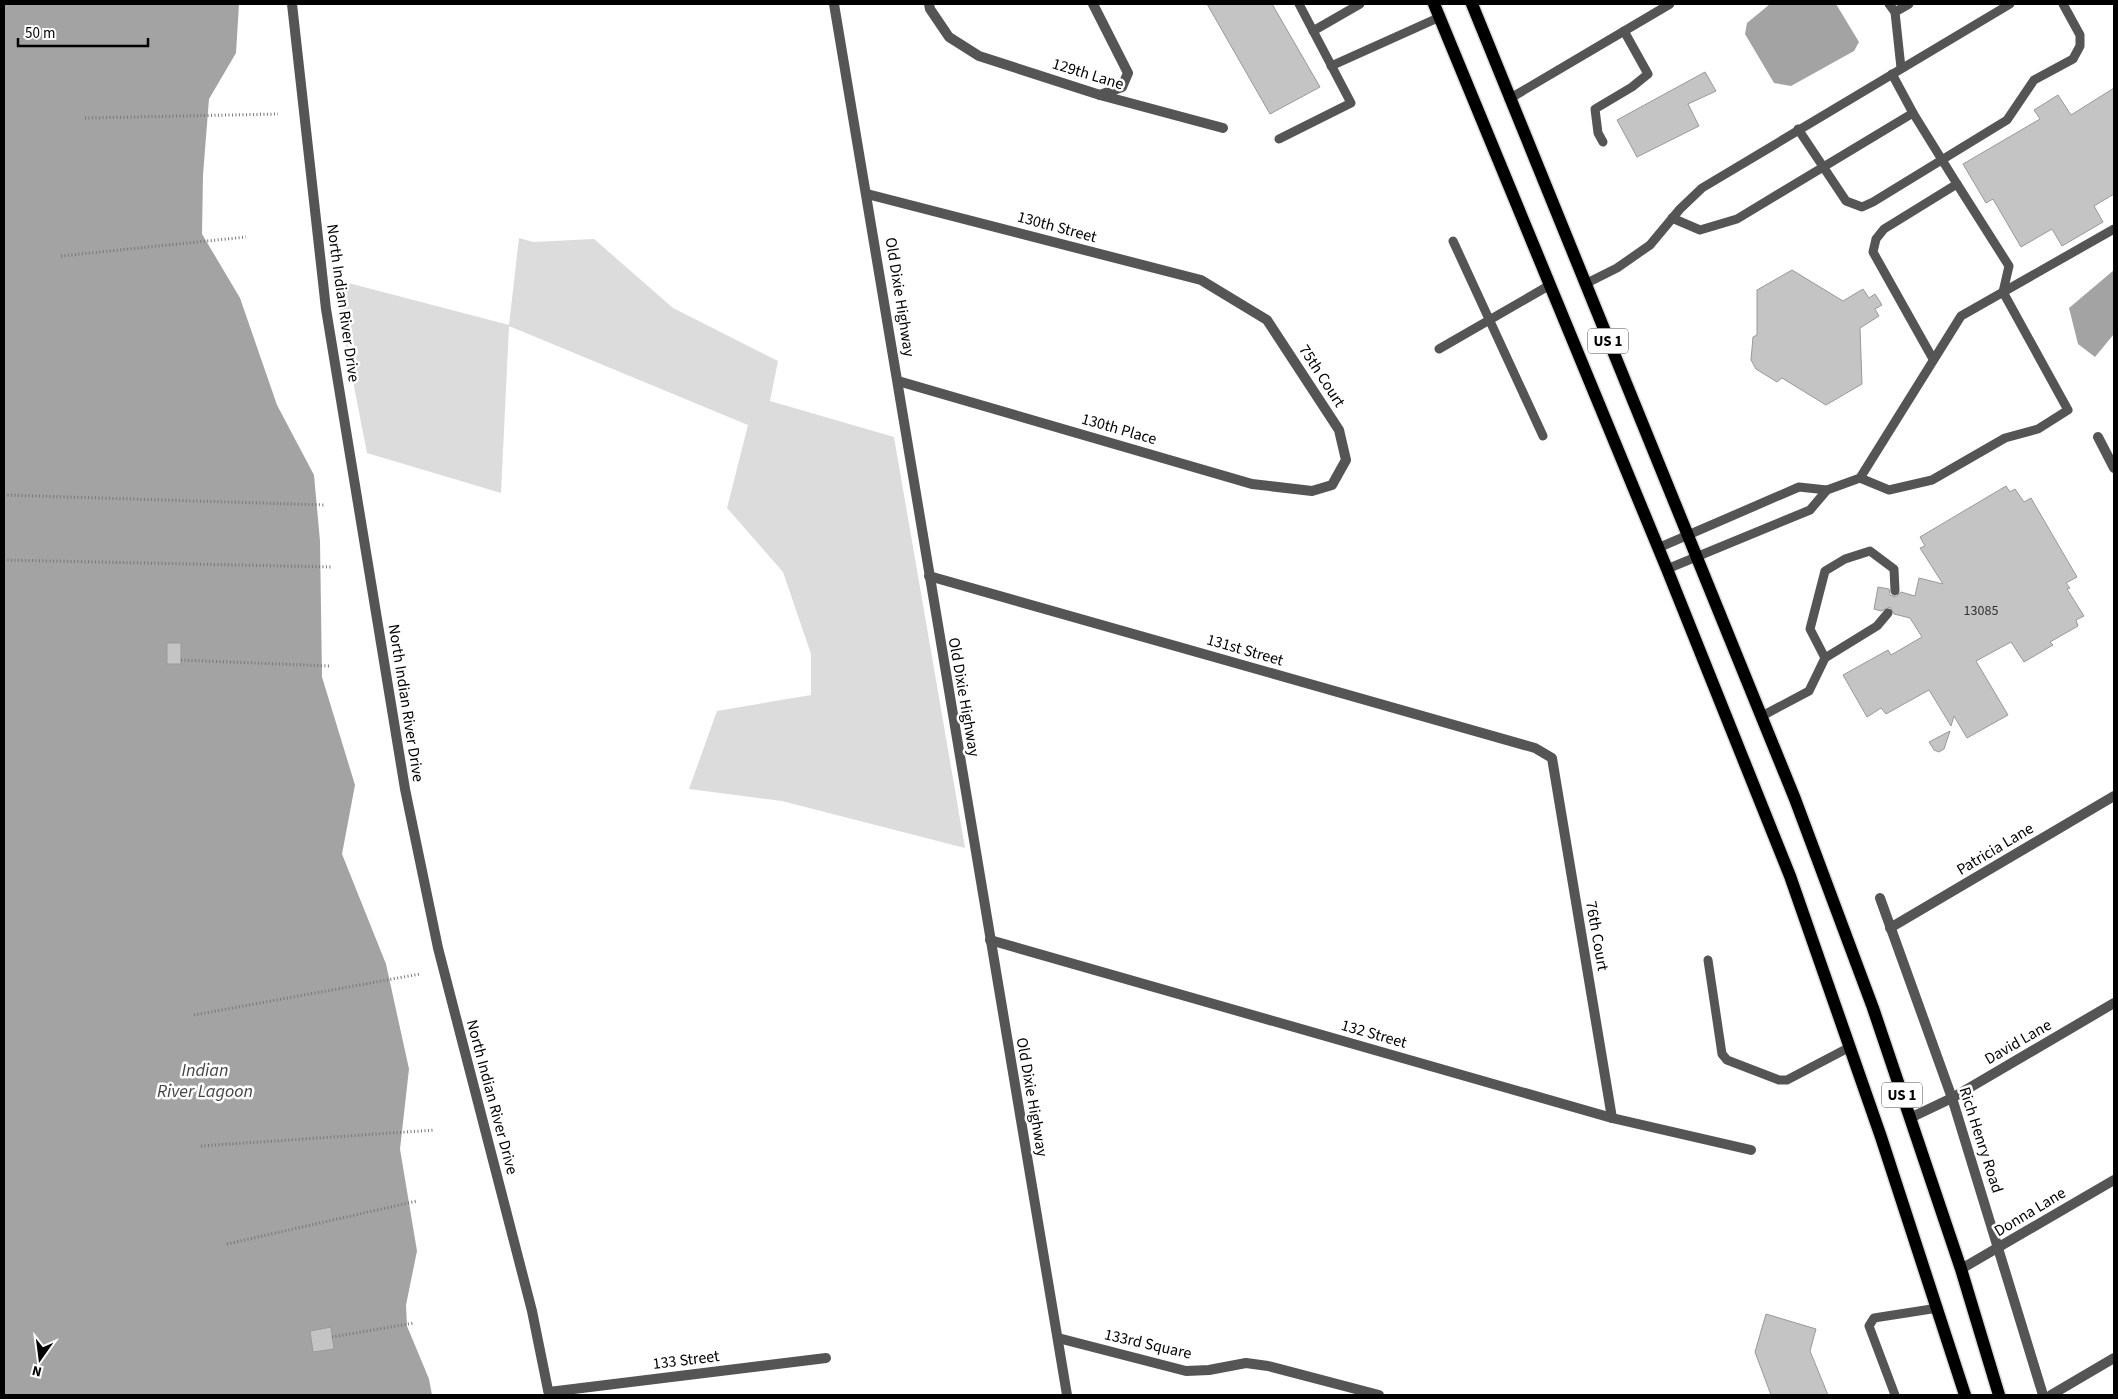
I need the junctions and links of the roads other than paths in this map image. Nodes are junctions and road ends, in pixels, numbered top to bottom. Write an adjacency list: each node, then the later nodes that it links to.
1 (292, 4): 77 (street, North Indian River Drive)
2 (834, 4): 31 (street, Old Dixie Highway)
3 (929, 4): 21 (street, 129th Lane)
4 (1092, 4): 21 (street)
5 (1298, 4): 16 (lane)
6 (1360, 4): 16 (lane)
7 (1434, 4): 15 (main road, US 1)
8 (1472, 4): 22 (main road, US 1)
9 (1670, 4): 17 (lane)
10 (1889, 4): 14 (lane)
11 (1909, 4): 14 (lane)
12 (2010, 4): 19 (lane)
13 (2063, 4): 28 (lane)
14 (1895, 12): 19 (lane)
15 (1440, 18): 18 (lane); 36 (main road, US 1)
16 (1313, 31): 18 (lane)
17 (1624, 31): 22 (lane); 27 (lane)
18 (1331, 66): 26 (lane)
19 (1901, 68): 20 (lane)
20 (1892, 74): 23 (lane); 25 (lane)
21 (1100, 94): 24 (street, 129th Lane)
22 (1509, 98): 35 (main road, US 1)
23 (1913, 114): 28 (lane); 29 (lane)
24 (1223, 128)
25 (1798, 130): 29 (lane); 32 (lane)
26 (1279, 139)
27 (1603, 142)
28 (1941, 159): 29 (lane); 30 (lane)
29 (1822, 168): 32 (lane)
30 (1957, 184): 37 (lane); 41 (lane)
31 (867, 194): 38 (street, 130th Street); 42 (street, Old Dixie Highway)
32 (1672, 218): 35 (lane)
33 (2114, 229): 37 (lane)
34 (1453, 240): 39 (lane)
35 (1585, 284): 49 (main road, US 1)
36 (1550, 285): 39 (lane); 50 (main road, US 1)
37 (2003, 292): 41 (lane); 46 (lane)
38 (1236, 300): 47 (street, 75th Court)
39 (1490, 320): 40 (lane); 43 (lane)
40 (1439, 349)
41 (1933, 359): 46 (lane)
42 (898, 380): 47 (street, 130th Place); 53 (street, Old Dixie Highway)
43 (1543, 436)
44 (2098, 437): 45 (street)
45 (2114, 468)
46 (1860, 478): 48 (lane)
47 (1332, 485)
48 (1827, 490): 49 (lane); 51 (lane)
49 (1688, 534): 50 (lane); 51 (main road, US 1)
50 (1658, 548): 52 (main road, US 1)
51 (1698, 556): 52 (lane); 57 (main road, US 1)
52 (1667, 569): 65 (main road, US 1)
53 (928, 576): 58 (street, 131st Street); 62 (street, Old Dixie Highway)
54 (1895, 591): 56 (lane)
55 (1888, 613): 56 (lane)
56 (1825, 658): 57 (lane)
57 (1762, 716): 68 (main road, US 1)
58 (1552, 758): 67 (street, 76th Court)
59 (2114, 796): 61 (street, Patricia Lane)
60 (1880, 898): 61 (street, Rich Henry Road)
61 (1890, 928): 66 (street, Rich Henry Road)
62 (990, 940): 67 (street, 132 Street); 74 (street, Old Dixie Highway)
63 (1708, 960): 65 (lane)
64 (2114, 1003): 66 (street, David Lane)
65 (1850, 1047): 73 (main road, US 1)
66 (1952, 1098): 68 (street, David Lane); 71 (street, Rich Henry Road)
67 (1612, 1118): 69 (street, 132 Street)
68 (1910, 1118): 72 (main road, US 1)
69 (1751, 1150)
70 (2114, 1180): 71 (street, Donna Lane)
71 (2000, 1248): 72 (street, Donna Lane); 83 (street, Rich Henry Road)
72 (1961, 1269): 82 (main road, US 1)
73 (1938, 1308): 80 (lane); 81 (main road, US 1)
74 (1058, 1338): 78 (street, Old Dixie Highway); 79 (street, 133rd Square)
75 (826, 1358): 77 (street, 133 Street)
76 (2114, 1358): 84 (street)
77 (549, 1394)
78 (1067, 1395)
79 (1379, 1395)
80 (1895, 1395)
81 (1965, 1395)
82 (1999, 1395)
83 (2043, 1395)
84 (2051, 1395)

